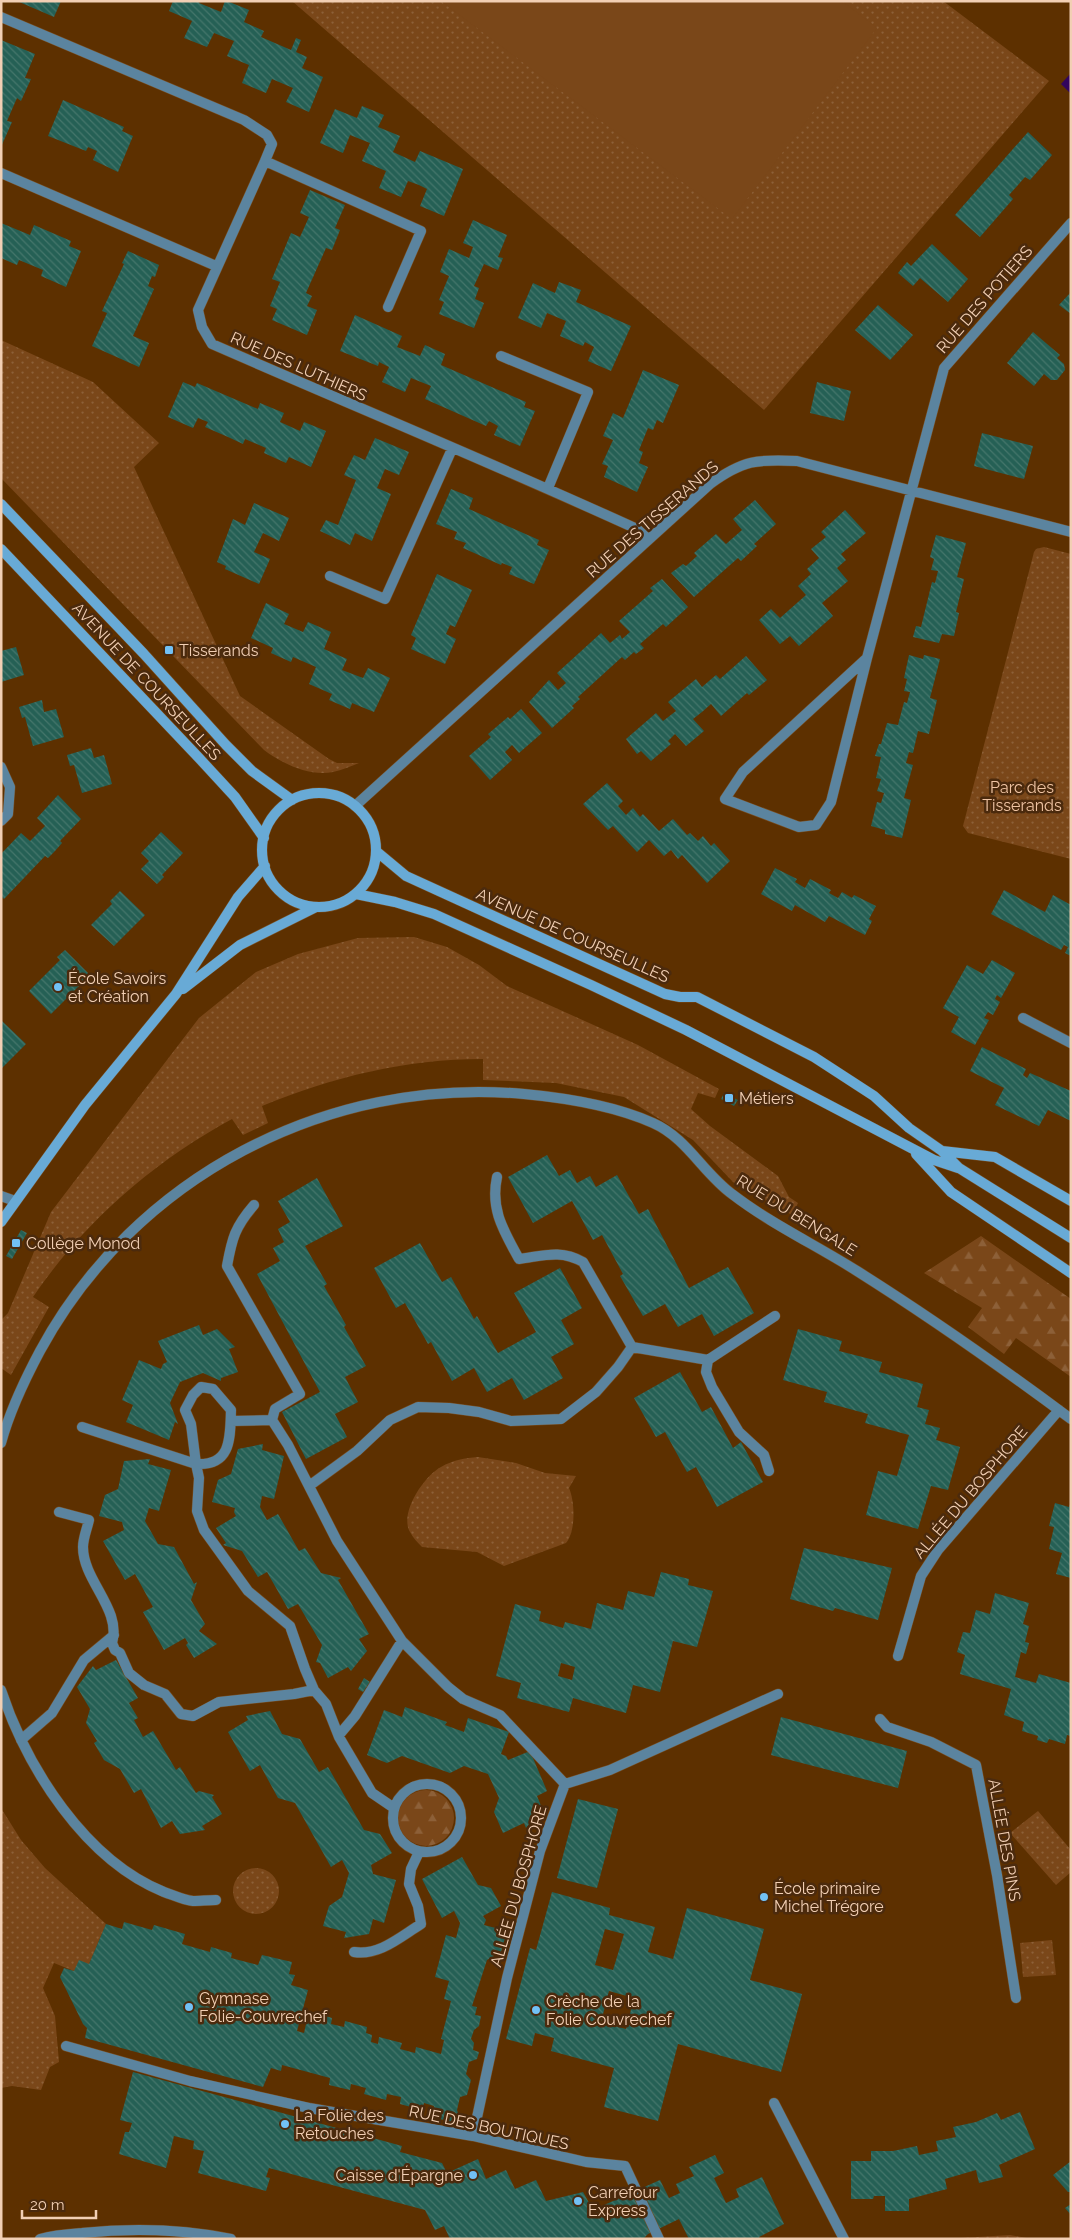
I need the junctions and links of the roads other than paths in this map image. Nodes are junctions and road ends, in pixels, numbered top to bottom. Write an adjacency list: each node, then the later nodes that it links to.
1 (1, 17): 2 (street, RUE DES LUTHIERS)
2 (265, 161): 5 (street, RUE DES LUTHIERS); 6 (street)
3 (1, 173): 5 (street)
4 (1071, 223): 10 (street, RUE DES POTIERS)
5 (216, 266): 8 (street, RUE DES LUTHIERS)
6 (388, 307)
7 (501, 356): 9 (street)
8 (452, 449): 9 (street, RUE DES LUTHIERS); 15 (street)
9 (548, 488): 13 (street, RUE DES LUTHIERS)
10 (912, 490): 12 (street, RUE DES TISSERANDS); 13 (street, RUE DES TISSERANDS); 16 (street, RUE DES POTIERS)
11 (1, 504): 18 (main road, AVENUE DE COURSEULLES)
12 (1071, 532)
13 (648, 539): 19 (street, RUE DES TISSERANDS)
14 (1, 549): 21 (main road, AVENUE DE COURSEULLES)
15 (330, 576)
16 (867, 658): 16 (street, RUE DES POTIERS)
17 (1, 766): 20 (street)
18 (292, 800): 19 (main road); 21 (main road)
19 (355, 806): 22 (main road)
20 (1, 821)
21 (264, 838): 23 (main road)
22 (376, 851): 24 (main road); 30 (main road, AVENUE DE COURSEULLES)
23 (265, 866): 25 (main road); 26 (main road)
24 (356, 894): 25 (main road); 29 (main road, AVENUE DE COURSEULLES)
25 (316, 907): 26 (main road)
26 (176, 994): 35 (main road)
27 (1024, 1018): 28 (street)
28 (1071, 1043)
29 (911, 1148): 31 (main road, AVENUE DE COURSEULLES); 39 (main road)
30 (942, 1150): 31 (main road, AVENUE DE COURSEULLES); 34 (main road)
31 (959, 1168): 38 (main road, AVENUE DE COURSEULLES)
32 (497, 1177): 41 (street)
33 (1, 1196): 35 (street)
34 (1071, 1201)
35 (15, 1202): 37 (main road)
36 (254, 1205): 45 (street)
37 (1, 1222)
38 (1071, 1238)
39 (1071, 1273)
40 (775, 1316): 42 (street)
41 (632, 1347): 42 (street); 51 (street)
42 (708, 1360): 50 (street)
43 (1059, 1410): 44 (street, RUE DU BENGALE); 48 (street, RUE DU BENGALE); 55 (street, ALLÉE DU BOSPHORE)
44 (1071, 1418)
45 (272, 1420): 46 (street); 51 (street)
46 (231, 1421): 49 (street); 49 (street)
47 (82, 1427): 49 (street)
48 (1, 1443)
49 (196, 1464): 57 (street)
50 (769, 1471)
51 (309, 1486): 54 (street)
52 (59, 1512): 53 (street)
53 (114, 1635): 57 (street); 61 (street)
54 (402, 1641): 60 (street); 62 (street)
55 (898, 1656)
56 (1, 1690): 61 (street)
57 (314, 1690): 60 (street)
58 (778, 1694): 62 (street)
59 (880, 1719): 67 (street, ALLÉE DES PINS)
60 (338, 1736): 63 (street)
61 (21, 1740): 65 (street)
62 (564, 1784): 70 (street, ALLÉE DU BOSPHORE)
63 (394, 1808): 64 (street); 64 (street)
64 (419, 1852): 66 (street)
65 (216, 1900)
66 (354, 1952)
67 (1016, 1998)
68 (66, 2046): 70 (street, RUE DES BOUTIQUES)
69 (774, 2103): 74 (street)
70 (472, 2136): 73 (street, RUE DES BOUTIQUES)
71 (40, 2239): 72 (street)
72 (231, 2239)
73 (658, 2239)
74 (844, 2239)

